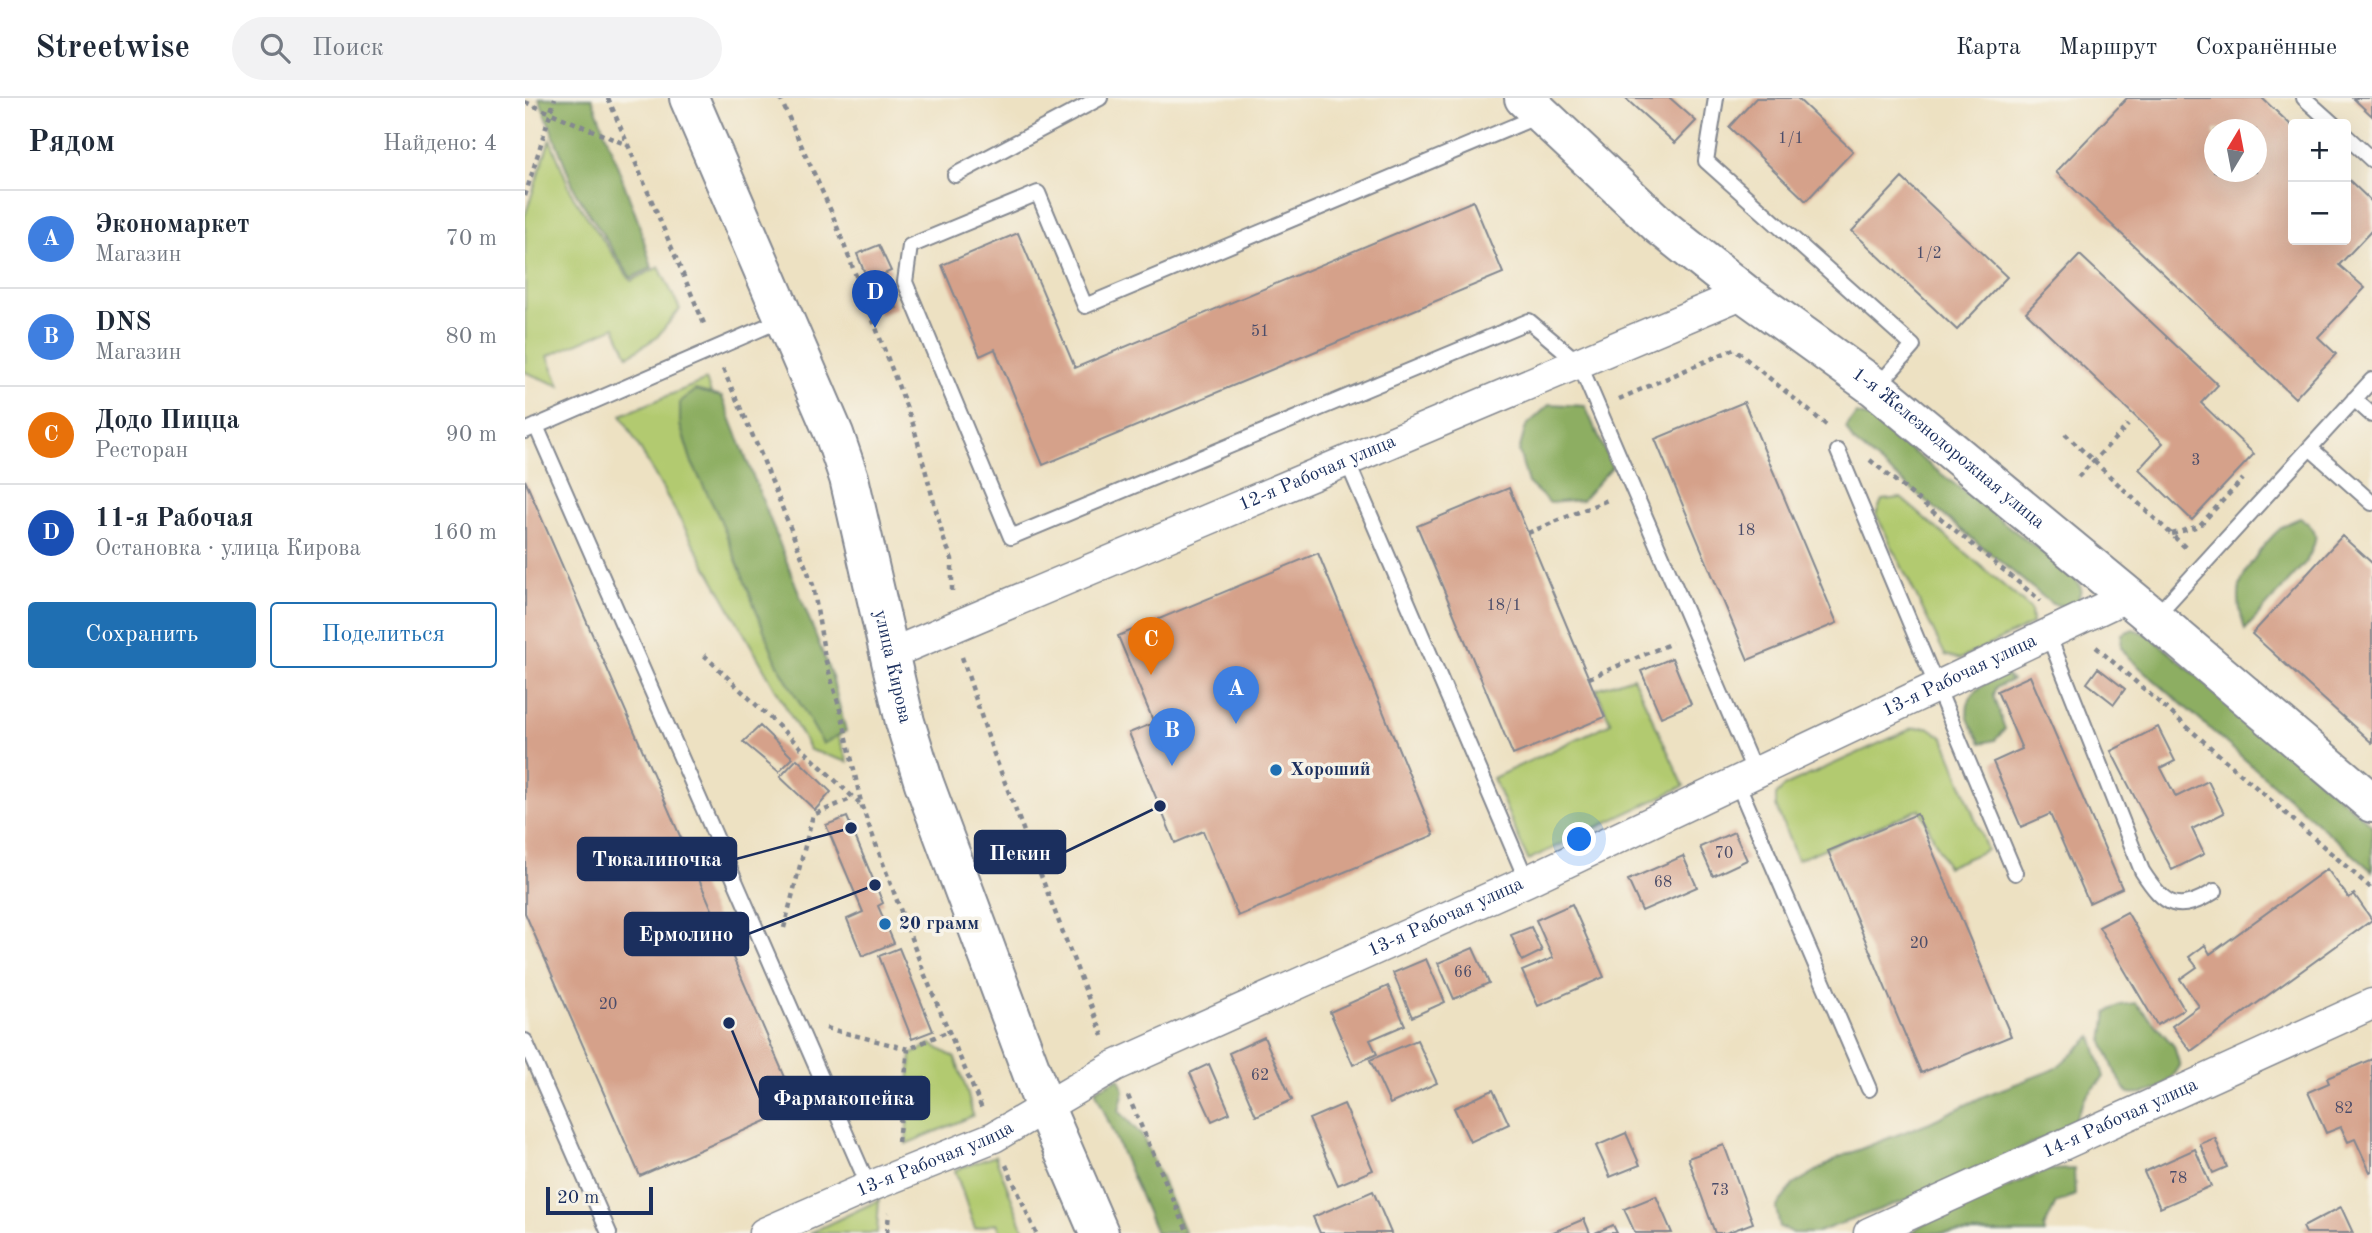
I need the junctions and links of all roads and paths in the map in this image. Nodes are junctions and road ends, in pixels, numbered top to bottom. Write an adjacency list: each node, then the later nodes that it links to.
1 (555, 98): 10 (path)
2 (608, 98): 13 (path)
3 (689, 98): 18 (main road, улица Кирова)
4 (780, 98): 43 (path)
5 (1100, 98): 15 (lane)
6 (1716, 98): 22 (lane)
7 (2304, 98): 11 (lane)
8 (525, 102): 10 (path)
9 (1533, 106): 17 (main road, 1-я Железнодорожная улица); 20 (lane)
10 (552, 111): 13 (path); 16 (path)
11 (2327, 119)
12 (2351, 141): 14 (lane)
13 (628, 145): 19 (path)
14 (2372, 160)
15 (955, 175)
16 (525, 196)
17 (1744, 293): 20 (street, 12-я Рабочая улица); 22 (main road, 1-я Железнодорожная улица)
18 (784, 319): 19 (lane); 46 (main road, улица Кирова)
19 (715, 350): 27 (lane); 53 (path)
20 (1580, 363): 24 (lane); 33 (street, 12-я Рабочая улица)
21 (2372, 380): 23 (lane)
22 (1876, 388): 42 (main road, 1-я Железнодорожная улица)
23 (2354, 399): 25 (lane); 30 (lane)
24 (1599, 408): 28 (path); 37 (lane)
25 (2372, 415)
26 (2129, 425): 34 (path)
27 (531, 428): 58 (lane)
28 (1831, 429)
29 (2065, 434): 34 (path)
30 (2310, 447): 38 (lane); 41 (lane)
31 (1838, 451): 49 (lane)
32 (1864, 455): 44 (path)
33 (1347, 461): 43 (street, 12-я Рабочая улица); 55 (lane)
34 (2094, 461): 36 (path); 40 (path)
35 (2252, 469): 40 (path)
36 (2078, 477)
37 (1634, 489): 39 (path); 45 (lane)
38 (2372, 503)
39 (1528, 533)
40 (2172, 535): 41 (path)
41 (2204, 564): 42 (lane)
42 (2140, 608): 44 (street, 13-я Рабочая улица); 52 (main road, 1-я Железнодорожная улица)
43 (953, 628): 46 (street, 12-я Рабочая улица); 63 (path)
44 (2059, 629): 49 (street, 13-я Рабочая улица); 56 (path); 57 (lane)
45 (1696, 633): 48 (path); 50 (lane)
46 (890, 654): 65 (main road, улица Кирова)
47 (704, 655): 51 (path)
48 (1589, 678)
49 (1937, 687): 50 (street, 13-я Рабочая улица); 54 (lane)
50 (1746, 777): 55 (street, 13-я Рабочая улица); 64 (lane)
51 (853, 798): 53 (path); 58 (path)
52 (2372, 803)
53 (862, 807): 66 (path)
54 (2015, 873)
55 (1527, 881): 63 (street, 13-я Рабочая улица)
56 (2372, 889)
57 (2215, 891)
58 (774, 969): 60 (lane)
59 (2372, 1004): 73 (street, 14-я Рабочая улица)
60 (796, 1020): 61 (path); 67 (lane)
61 (949, 1031)
62 (525, 1041): 68 (lane)
63 (1115, 1066): 65 (street, 13-я Рабочая улица); 72 (path)
64 (1869, 1089)
65 (1045, 1108): 66 (street, 13-я Рабочая улица); 71 (main road, улица Кирова)
66 (994, 1137): 67 (street, 13-я Рабочая улица); 70 (path)
67 (869, 1187): 69 (street, 13-я Рабочая улица)
68 (609, 1233)
69 (764, 1233)
70 (1036, 1233)
71 (1099, 1233)
72 (1188, 1233)
73 (1869, 1233)

